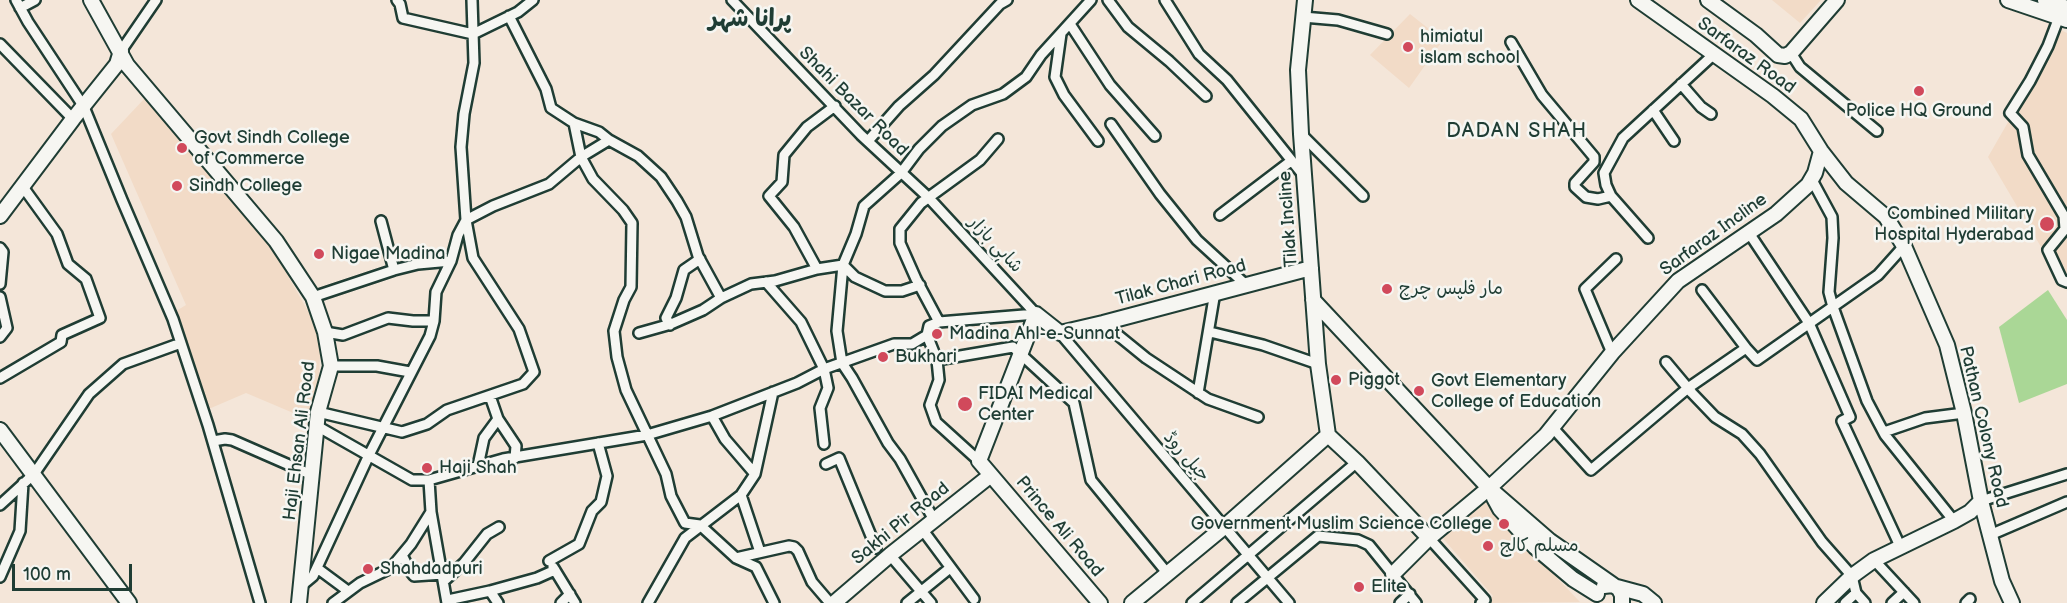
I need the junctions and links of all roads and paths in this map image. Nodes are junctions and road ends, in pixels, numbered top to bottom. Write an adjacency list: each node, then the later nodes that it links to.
1 (35, 0): 17 (street)
2 (91, 0): 27 (street, Haji Ehsan Ali Road)
3 (156, 0): 27 (street)
4 (397, 0): 22 (street)
5 (472, 0): 22 (street)
6 (533, 0): 19 (street)
7 (732, 0): 33 (street, Shahi Bazar Road)
8 (1007, 0): 44 (street)
9 (1091, 0): 21 (street)
10 (1108, 0): 31 (street)
11 (1165, 0): 49 (street)
12 (1305, 0): 20 (street, Tilak Incline)
13 (1638, 0): 29 (street, Sarfaraz Road)
14 (1708, 0): 28 (street)
15 (1837, 0): 28 (street)
16 (2008, 0): 18 (street)
17 (18, 4): 32 (street)
18 (2057, 10): 59 (street)
19 (509, 16): 22 (street); 37 (street)
20 (1303, 17): 24 (street); 40 (street, Tilak Incline)
21 (1070, 24): 23 (street); 41 (street)
22 (472, 34): 60 (street)
23 (1061, 34): 45 (street); 50 (street)
24 (1387, 34)
25 (1511, 42): 55 (street)
26 (0, 44): 36 (street)
27 (121, 51): 32 (street); 81 (street, Haji Ehsan Ali Road)
28 (1791, 53): 39 (street)
29 (1713, 55): 30 (street); 47 (street, Sarfaraz Road)
30 (1681, 84): 34 (street); 35 (street)
31 (1206, 96)
32 (84, 106): 36 (street); 97 (street)
33 (835, 106): 44 (street, Shahi Bazar Road); 71 (street)
34 (1653, 110): 46 (street); 55 (street)
35 (1710, 114)
36 (73, 119): 53 (street)
37 (573, 123): 42 (street); 48 (street)
38 (1111, 124): 76 (street)
39 (1877, 131)
40 (1301, 134): 51 (street, Tilak Incline); 54 (street)
41 (1155, 136)
42 (609, 140): 48 (street); 66 (street)
43 (998, 140): 56 (street)
44 (868, 141): 50 (street, Shahi Bazar Road)
45 (1098, 141)
46 (1674, 141)
47 (1821, 151): 52 (street, Sarfaraz Incline); 64 (street, Pathan Colony Road)
48 (581, 157): 60 (street); 122 (street)
49 (1291, 161): 51 (street); 57 (street)
50 (901, 173): 56 (street, Shahi Bazar Road); 69 (street)
51 (1304, 176): 70 (street, Tilak Incline)
52 (1812, 180): 62 (street, Sarfaraz Incline); 84 (street)
53 (23, 187): 58 (street); 108 (street)
54 (1363, 196)
55 (1611, 196): 63 (street)
56 (929, 198): 77 (street); 85 (street, شاہی بازار)
57 (1220, 215)
58 (0, 216)
59 (2066, 217): 74 (street)
60 (466, 220): 68 (street); 112 (street)
61 (381, 221): 72 (street)
62 (1749, 233): 89 (street); 100 (street, Sarfaraz Incline)
63 (1648, 238)
64 (1905, 246): 84 (street); 113 (street, Pathan Colony Road)
65 (0, 248): 75 (street)
66 (700, 259): 82 (street); 90 (street)
67 (1616, 259): 100 (street)
68 (451, 261): 72 (street); 86 (street)
69 (843, 265): 71 (street); 77 (street); 103 (street)
70 (1311, 268): 76 (street, Tilak Chari Road); 83 (street, Tilak Incline)
71 (817, 269): 73 (street)
72 (394, 270): 81 (street)
73 (766, 282): 82 (street); 106 (street)
74 (2067, 282)
75 (0, 284)
76 (1245, 284): 79 (street, Tilak Chari Road)
77 (920, 285): 87 (street)
78 (1702, 290): 98 (street)
79 (1215, 292): 88 (street, Tilak Chari Road); 92 (street)
80 (0, 297): 96 (street)
81 (314, 297): 91 (street, Haji Ehsan Ali Road)
82 (721, 298): 90 (street)
83 (1313, 300): 104 (street, Tilak Incline); 139 (street)
84 (1833, 307): 89 (street); 121 (street)
85 (1036, 314): 87 (street); 94 (street); 99 (street)
86 (434, 321): 91 (street); 107 (street)
87 (939, 322): 95 (street)
88 (1103, 323): 94 (street, Tilak Chari Road); 111 (street)
89 (1809, 323): 98 (street); 153 (street)
90 (669, 325): 93 (street)
91 (325, 332): 105 (street, Haji Ehsan Ali Road)
92 (1210, 332): 104 (street); 111 (street)
93 (639, 333)
94 (1060, 333): 149 (street, جیل روڈ)
95 (927, 335): 101 (street); 103 (street)
96 (0, 337)
97 (181, 343): 124 (street); 137 (street)
98 (1746, 348): 109 (street)
99 (1017, 350): 101 (street); 129 (street); 164 (street)
100 (1612, 353): 119 (street, Sarfaraz Incline)
101 (937, 360): 129 (street)
102 (1666, 362): 109 (street)
103 (842, 363): 106 (street); 145 (street)
104 (1318, 364): 123 (street, Tilak Incline)
105 (331, 366): 107 (street); 116 (street, Haji Ehsan Ali Road)
106 (824, 369): 110 (street); 126 (street)
107 (410, 372): 118 (street)
108 (0, 378)
109 (1688, 388): 119 (street); 166 (street)
110 (773, 392): 114 (street); 133 (street)
111 (1198, 393): 115 (street)
112 (490, 396): 117 (street); 118 (street)
113 (1964, 413): 121 (street); 141 (street, Pathan Colony Road)
114 (712, 416): 122 (street); 133 (street)
115 (1258, 417)
116 (317, 419): 118 (street); 127 (street); 135 (street, Haji Ehsan Ali Road)
117 (498, 419): 128 (street); 132 (street)
118 (382, 428): 127 (street)
119 (1553, 428): 139 (street, Sarfaraz Incline)
120 (0, 430): 137 (street)
121 (1884, 432): 146 (street)
122 (647, 435): 125 (street); 147 (street)
123 (1328, 435): 130 (street); 149 (street)
124 (213, 441): 135 (street); 184 (street)
125 (598, 442): 128 (street); 163 (street)
126 (824, 444)
127 (369, 455): 138 (street); 161 (street)
128 (515, 458): 132 (street)
129 (979, 461): 136 (street, Prince Ali Road)
130 (1357, 462): 152 (street); 158 (street)
131 (826, 464): 154 (street)
132 (478, 466): 138 (street)
133 (755, 474): 140 (street)
134 (2067, 474): 141 (street)
135 (312, 475): 170 (street, Haji Ehsan Ali Road)
136 (991, 475): 145 (street, Sakhi Pir Road); 194 (street, Prince Ali Road)
137 (29, 478): 143 (street); 167 (street); 183 (street)
138 (429, 480): 144 (street)
139 (1489, 488): 152 (street, Sarfaraz Incline); 171 (street); 180 (street)
140 (741, 495): 147 (street); 155 (street)
141 (1981, 501): 146 (street); 151 (street, Pathan Colony Road)
142 (2067, 502): 151 (street)
143 (0, 505)
144 (431, 512): 156 (street); 168 (street)
145 (934, 520): 150 (street, Sakhi Pir Road)
146 (1954, 521): 153 (street)
147 (700, 525): 159 (street); 189 (street)
148 (499, 527): 168 (street)
149 (1224, 527): 158 (street, جیل روڈ); 164 (street)
150 (921, 529): 157 (street, Sakhi Pir Road); 162 (street)
151 (1990, 535): 208 (street, Pathan Colony Road)
152 (1429, 538): 165 (street, Sarfaraz Incline); 201 (street)
153 (1900, 546): 160 (street)
154 (876, 548)
155 (760, 552): 159 (street); 191 (street)
156 (402, 555): 168 (street); 172 (street)
157 (890, 555): 174 (street); 191 (street, Sakhi Pir Road)
158 (1248, 555): 169 (street, جیل روڈ); 196 (street)
159 (736, 558): 190 (street)
160 (1874, 560): 166 (street); 175 (street)
161 (317, 568): 170 (street); 172 (street)
162 (950, 568): 174 (street); 179 (street)
163 (555, 570): 173 (street); 178 (street)
164 (1168, 574): 195 (street)
165 (1393, 574): 169 (street); 177 (street)
166 (1852, 576): 176 (street); 203 (street)
167 (0, 578)
168 (443, 578): 182 (street)
169 (1267, 578): 197 (street); 198 (street, جیل روڈ)
170 (301, 586): 185 (street, Haji Ehsan Ali Road)
171 (1615, 586): 180 (street); 181 (street); 202 (street)
172 (348, 591): 186 (street)
173 (490, 591): 182 (street); 187 (street)
174 (920, 592): 192 (street); 193 (street)
175 (1904, 592): 206 (street); 207 (street)
176 (1856, 593): 204 (street); 205 (street)
177 (1410, 594): 199 (street); 200 (street)
178 (572, 599): 188 (street)
179 (974, 599)
180 (1597, 599)
181 (1652, 601): 202 (street)
182 (447, 602)
183 (129, 603)
184 (260, 603)
185 (299, 603)
186 (333, 603)
187 (498, 603)
188 (561, 603)
189 (648, 603)
190 (774, 603)
191 (832, 603)
192 (907, 603)
193 (931, 603)
194 (1100, 603)
195 (1132, 603)
196 (1192, 603)
197 (1237, 603)
198 (1289, 603)
199 (1400, 603)
200 (1416, 603)
201 (1481, 603)
202 (1622, 603)
203 (1824, 603)
204 (1845, 603)
205 (1865, 603)
206 (1892, 603)
207 (1914, 603)
208 (2012, 603)

